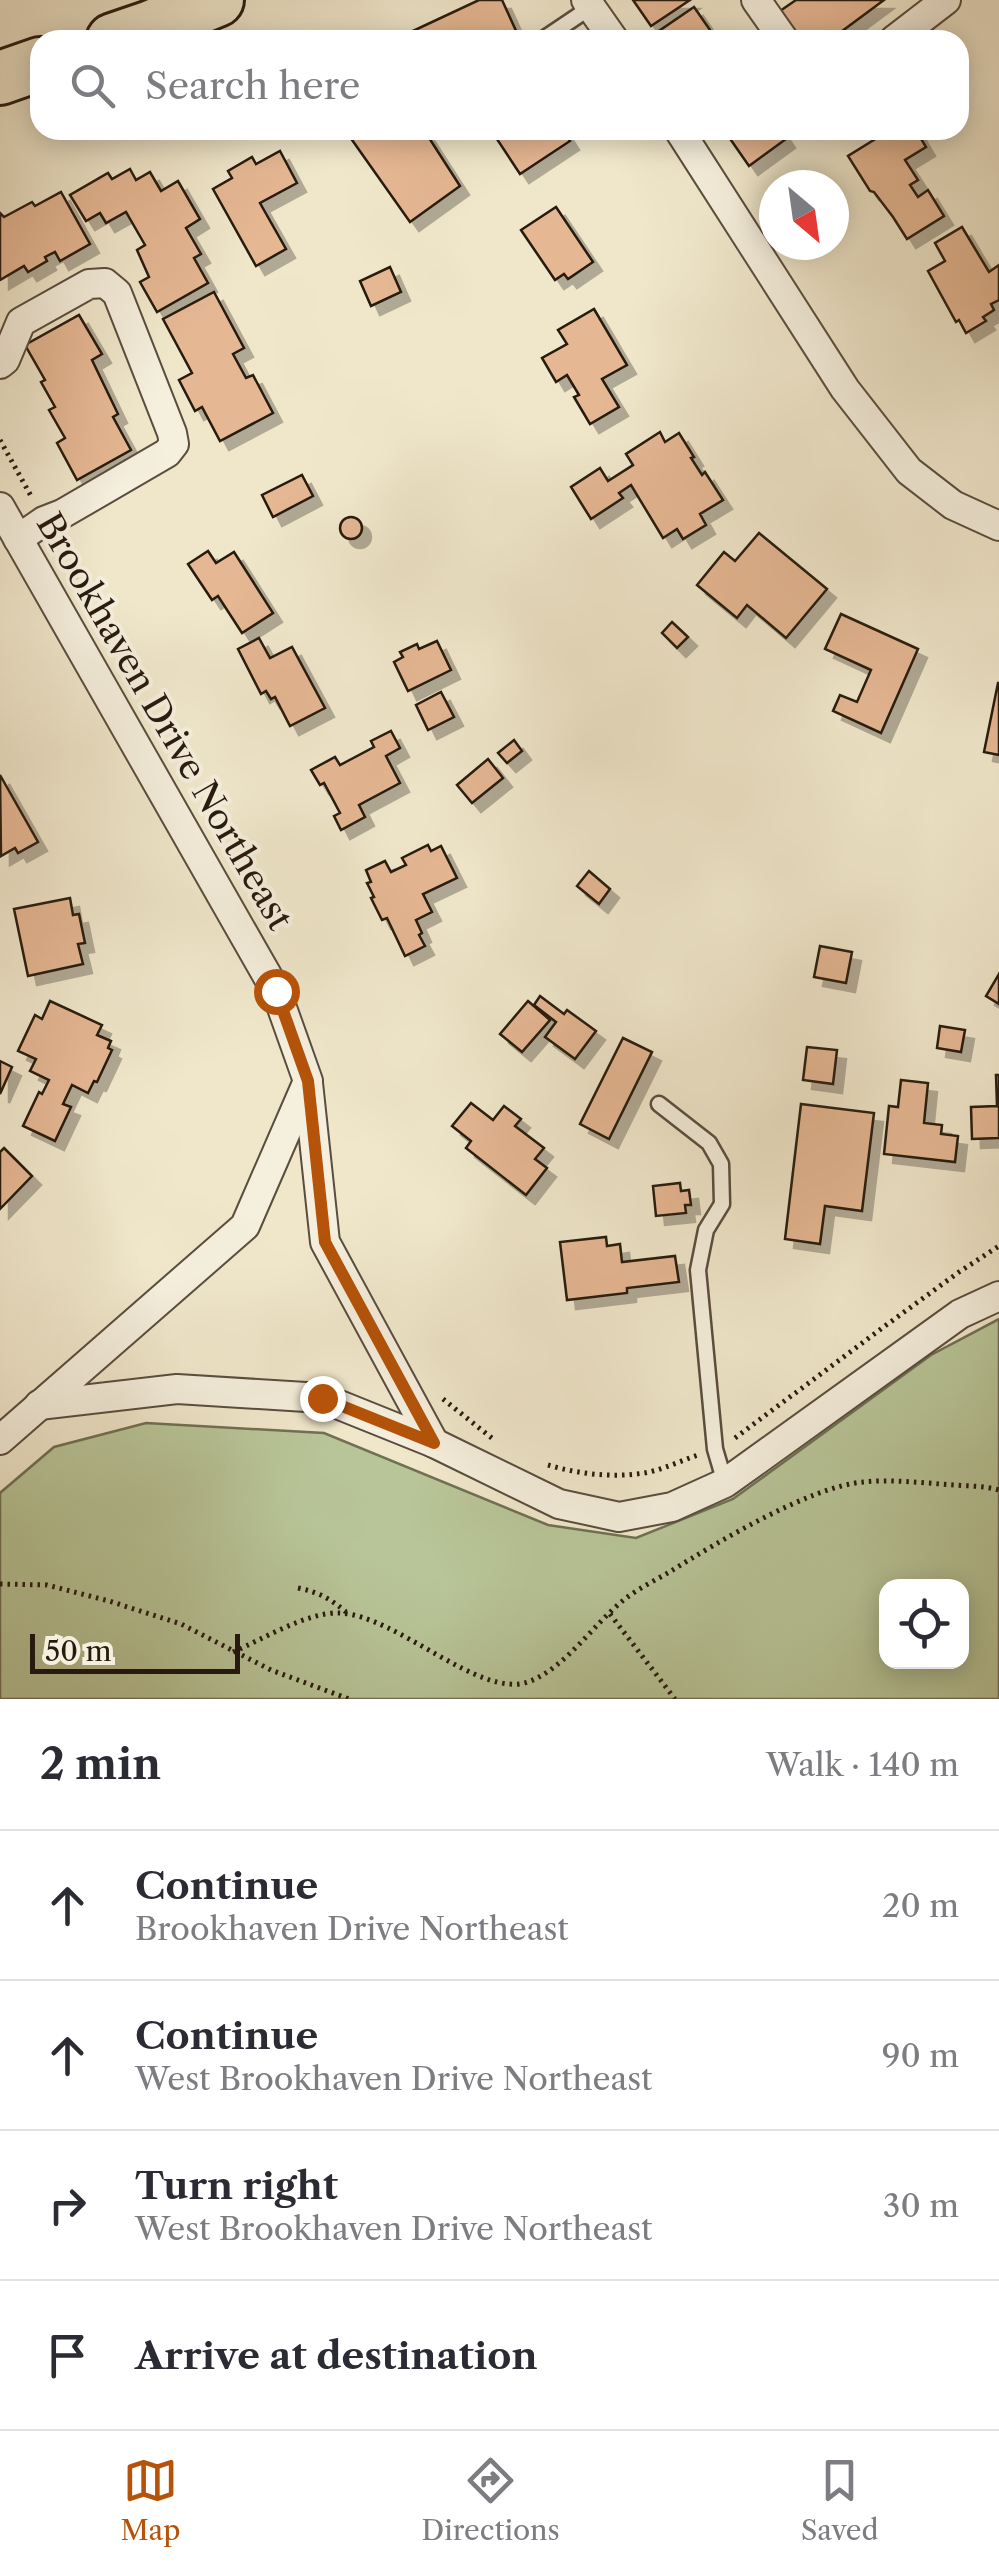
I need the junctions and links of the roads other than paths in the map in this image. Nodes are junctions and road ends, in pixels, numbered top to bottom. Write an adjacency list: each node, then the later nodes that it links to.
1 (216, 0): 5 (highway)
2 (756, 0): 8 (street)
3 (946, 0): 9 (street)
4 (588, 4): 6 (lane); 7 (street)
5 (136, 27)
6 (555, 30)
7 (607, 30)
8 (777, 30)
9 (907, 30)
10 (30, 68): 11 (highway)
11 (0, 78)
12 (685, 140): 15 (street)
13 (0, 364): 14 (street)
14 (6, 520): 16 (street, Brookhaven Drive Northeast)
15 (999, 526)
16 (308, 1081): 19 (street); 21 (street, Brookhaven Drive Northeast)
17 (659, 1104): 22 (lane)
18 (999, 1296): 22 (street)
19 (38, 1406): 20 (street); 21 (street)
20 (0, 1440)
21 (434, 1443): 22 (street)
22 (725, 1483)

